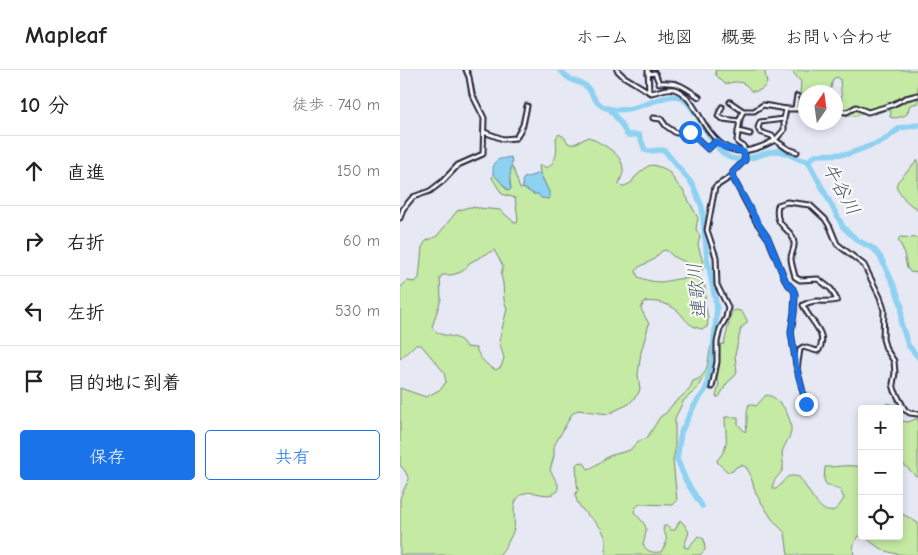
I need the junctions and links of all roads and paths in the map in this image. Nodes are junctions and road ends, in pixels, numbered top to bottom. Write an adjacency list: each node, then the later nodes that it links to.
1 (466, 70): 20 (street)
2 (617, 70): 4 (street)
3 (648, 72): 4 (street); 7 (street)
4 (649, 92): 23 (street)
5 (918, 95): 15 (street)
6 (797, 96): 11 (street)
7 (700, 97)
8 (730, 102): 14 (street)
9 (527, 106): 20 (street)
10 (722, 107): 18 (street)
11 (795, 108): 12 (street); 13 (street)
12 (798, 108)
13 (786, 109): 14 (street); 17 (street)
14 (743, 111): 18 (street)
15 (843, 112)
16 (653, 118): 23 (street)
17 (784, 119): 22 (street); 22 (street)
18 (739, 121): 19 (street)
19 (738, 131): 21 (street); 24 (street)
20 (484, 132): 27 (street)
21 (750, 134)
22 (775, 140): 24 (street); 25 (street)
23 (715, 142): 24 (street)
24 (744, 152): 26 (street)
25 (797, 152)
26 (732, 176): 28 (street); 29 (street)
27 (400, 218)
28 (798, 369): 30 (street); 31 (street)
29 (712, 387)
30 (806, 404)
31 (918, 414)

